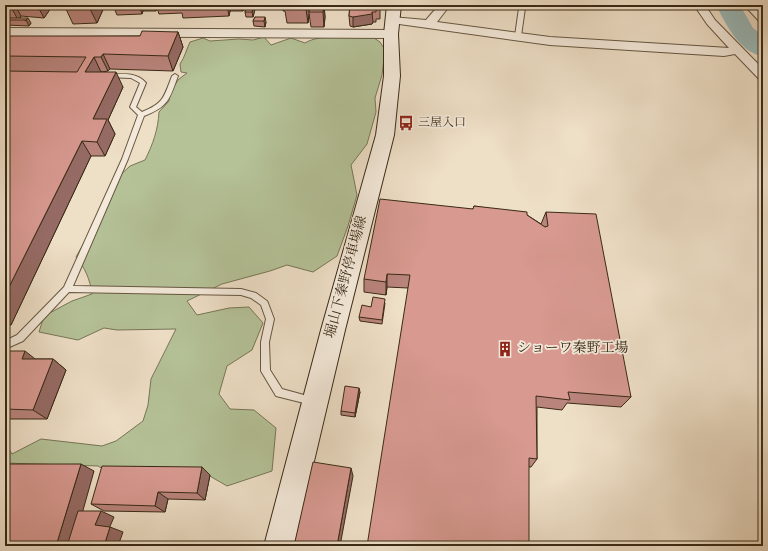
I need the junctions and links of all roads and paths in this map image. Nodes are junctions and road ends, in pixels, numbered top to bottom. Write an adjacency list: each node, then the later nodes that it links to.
1 (445, 5): 7 (street)
2 (699, 5): 10 (street)
3 (752, 6): 5 (street)
4 (522, 8): 9 (lane)
5 (763, 19)
6 (393, 20): 7 (street); 8 (street); 17 (main road, 堀山下秦野停車場線)
7 (430, 24): 9 (street)
8 (5, 32)
9 (518, 36): 10 (street)
10 (739, 50): 13 (street)
11 (99, 76): 14 (lane)
12 (175, 76): 14 (lane)
13 (763, 76)
14 (140, 115): 15 (lane)
15 (67, 289): 16 (lane); 17 (lane)
16 (5, 345)
17 (315, 402): 18 (main road, 堀山下秦野停車場線)
18 (279, 546)

